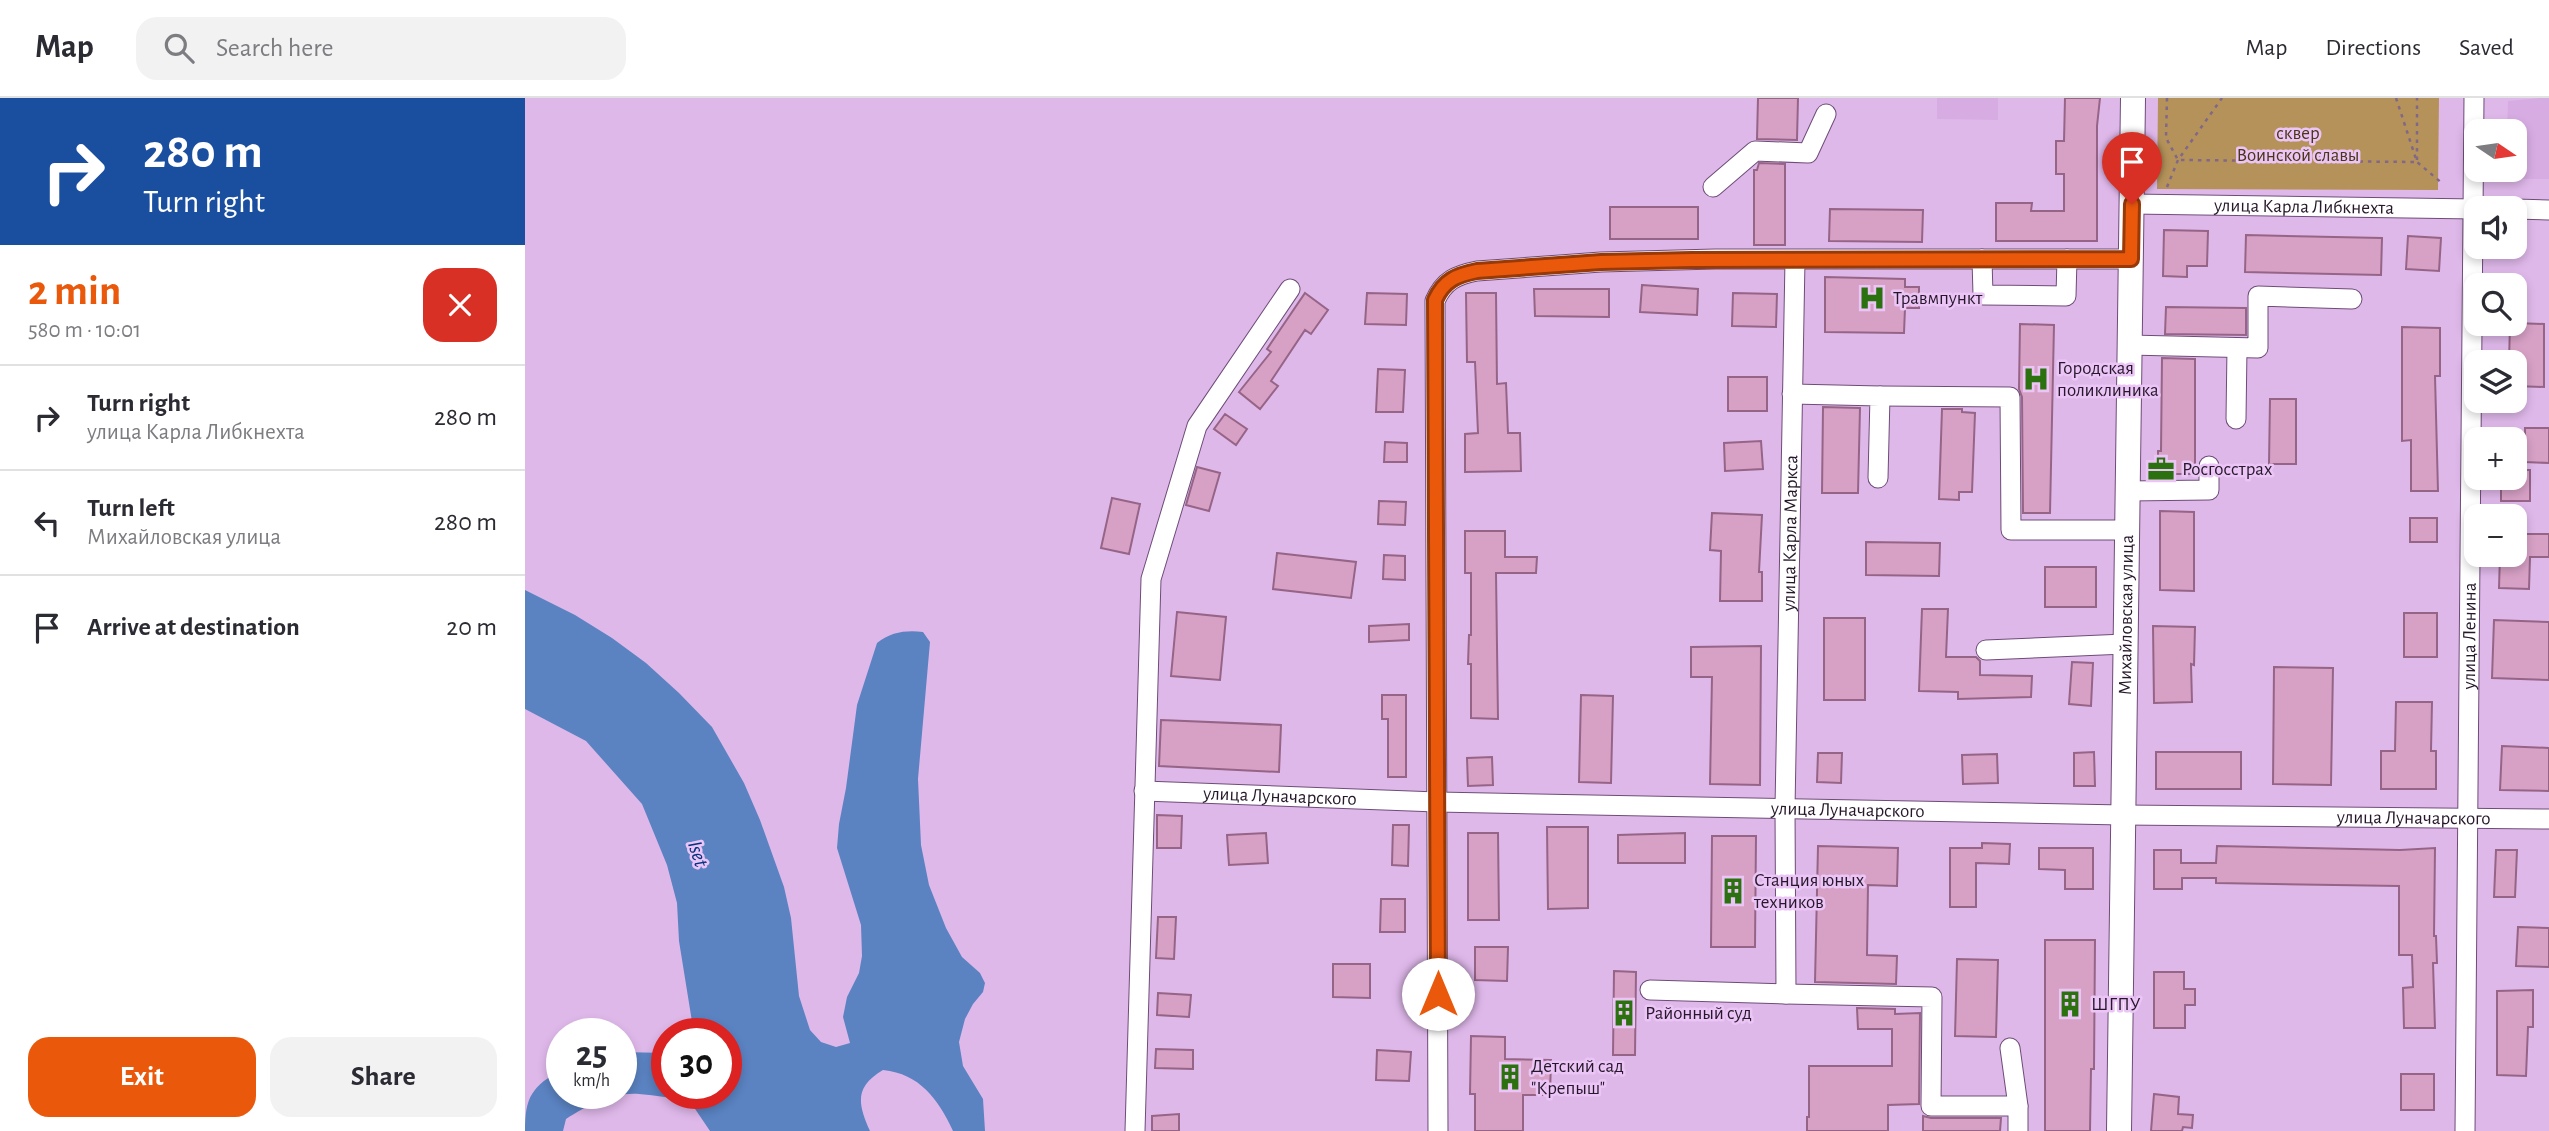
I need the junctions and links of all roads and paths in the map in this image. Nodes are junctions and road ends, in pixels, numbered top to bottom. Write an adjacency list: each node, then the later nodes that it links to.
1 (2133, 98): 14 (main road, Михайловская улица)
2 (2167, 98): 8 (path)
3 (2223, 98): 8 (path)
4 (2396, 98): 9 (path)
5 (2417, 98): 9 (path)
6 (2474, 98): 12 (street, улица Ленина)
7 (1826, 114): 11 (street)
8 (2178, 160): 9 (path); 13 (path)
9 (2417, 162): 10 (path)
10 (2443, 184)
11 (1713, 187)
12 (2474, 196)
13 (2161, 203): 14 (street, улица Карла Либкнехта); 15 (street, улица Карла Либкнехта)
14 (2132, 204): 20 (main road, Михайловская улица)
15 (2464, 209)
16 (2527, 209): 17 (street)
17 (2549, 210)
18 (1982, 259): 19 (street); 19 (street); 22 (street)
19 (2067, 259): 20 (street)
20 (2131, 259): 25 (main road, Михайловская улица)
21 (2473, 259): 40 (street, улица Ленина)
22 (1795, 260): 27 (street, улица Карла Маркса); 37 (street)
23 (1290, 289): 36 (street)
24 (2352, 299): 26 (street)
25 (2129, 345): 26 (street); 32 (main road, Михайловская улица)
26 (2237, 348): 29 (street)
27 (1792, 394): 28 (street); 38 (street, улица Карла Маркса)
28 (1880, 396): 31 (street); 33 (street)
29 (2235, 419)
30 (2209, 466): 32 (street)
31 (1878, 478)
32 (2128, 491): 33 (main road, Михайловская улица)
33 (2127, 530): 34 (main road, Михайловская улица)
34 (2126, 644): 35 (street); 39 (main road, Михайловская улица)
35 (1986, 650)
36 (1144, 791): 37 (street, улица Луначарского); 46 (street)
37 (1437, 802): 38 (street, улица Луначарского); 47 (street)
38 (1785, 808): 39 (street, улица Луначарского); 43 (street, улица Карла Маркса)
39 (2123, 815): 40 (street, улица Луначарского); 49 (main road, Михайловская улица)
40 (2467, 817): 41 (street, улица Луначарского); 50 (street, улица Ленина)
41 (2549, 819)
42 (1650, 990): 43 (street)
43 (1786, 994): 45 (street)
44 (2010, 1048): 45 (street)
45 (2018, 1106): 48 (street)
46 (1135, 1131)
47 (1438, 1131)
48 (2018, 1131)
49 (2119, 1131)
50 (2465, 1131)

